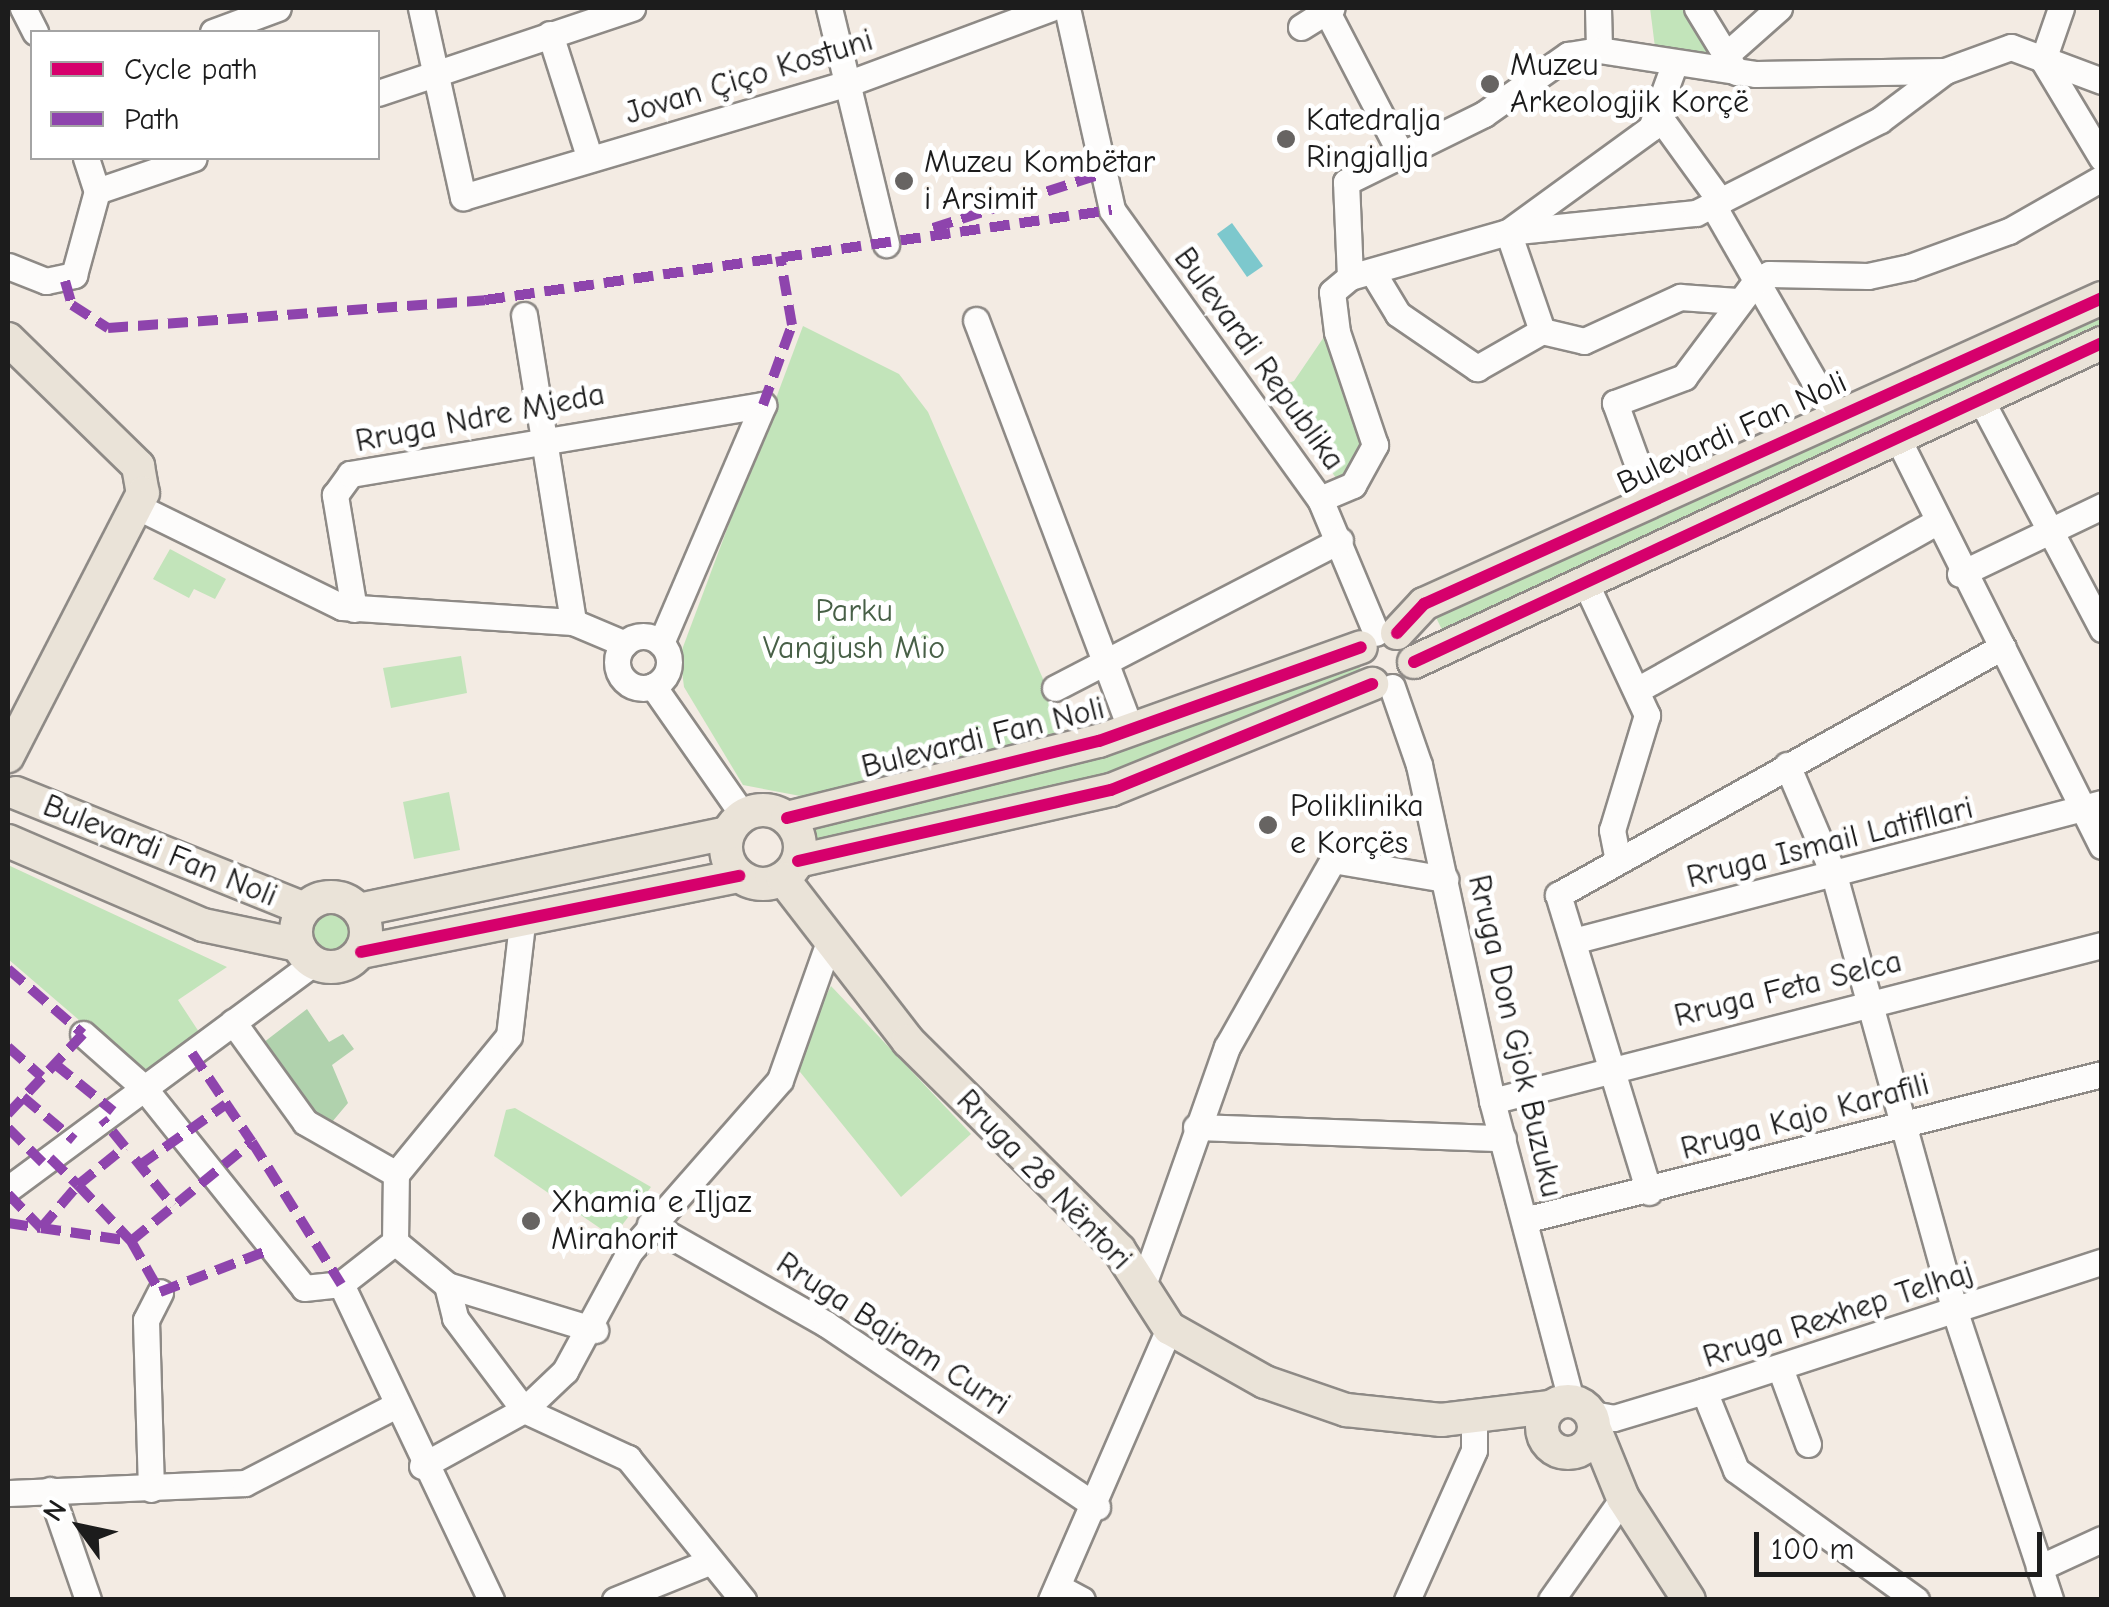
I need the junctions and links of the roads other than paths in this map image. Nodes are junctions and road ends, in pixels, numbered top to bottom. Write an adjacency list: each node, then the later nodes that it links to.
1 (23, 8): 14 (street)
2 (278, 8): 15 (street)
3 (421, 8): 22 (street)
4 (632, 8): 16 (street)
5 (829, 8): 24 (street)
6 (1051, 8): 24 (street, Jovan Çiço Kostuni)
7 (1067, 8): 51 (street, Bulevardi Republika)
8 (1598, 8): 17 (street)
9 (1697, 8): 19 (street)
10 (1779, 8): 19 (street)
11 (2061, 8): 18 (street)
12 (1328, 9): 13 (street); 27 (street)
13 (1301, 28)
14 (35, 30)
15 (219, 30)
16 (550, 34): 22 (street); 29 (street)
17 (1600, 50): 20 (street); 27 (street)
18 (2043, 60): 21 (street); 23 (street); 28 (street)
19 (1731, 64): 20 (street); 21 (street)
20 (1672, 68): 26 (street)
21 (1946, 71): 34 (street)
22 (439, 72): 25 (street); 29 (street, Jovan Çiço Kostuni)
23 (2102, 81)
24 (852, 82): 29 (street, Jovan Çiço Kostuni); 36 (street)
25 (380, 92)
26 (1658, 115): 34 (street); 35 (street)
27 (1403, 158): 38 (street)
28 (2102, 158)
29 (590, 159)
30 (87, 160): 33 (street)
31 (188, 160): 33 (street)
32 (2102, 178): 39 (street)
33 (97, 191): 37 (street)
34 (1717, 204): 35 (street); 39 (street)
35 (1508, 232): 38 (street); 43 (street)
36 (886, 244)
37 (8, 266)
38 (1363, 276): 43 (street); 51 (street)
39 (1746, 292): 43 (street); 47 (street); 50 (street)
40 (2102, 298): 47 (main road, Bulevardi Fan Noli)
41 (524, 315): 49 (street)
42 (976, 320): 67 (street)
43 (1542, 331)
44 (8, 339): 53 (main road)
45 (2102, 343): 46 (main road)
46 (1982, 402): 48 (main road); 55 (street)
47 (1834, 416): 62 (main road, Bulevardi Fan Noli)
48 (1898, 439): 54 (street); 58 (main road)
49 (540, 440): 59 (street, Rruga Ndre Mjeda); 60 (street); 63 (street, Rruga Ndre Mjeda)
50 (1642, 476)
51 (1320, 499): 56 (street, Bulevardi Republika)
52 (2102, 506): 55 (street)
53 (140, 508): 59 (street); 73 (main road)
54 (1938, 521): 57 (street); 71 (street)
55 (2047, 530): 57 (street); 61 (street)
56 (1340, 540): 62 (street, Bulevardi Republika); 67 (street)
57 (1960, 574): 65 (street)
58 (1585, 582): 66 (main road); 71 (street)
59 (354, 610): 60 (street)
60 (573, 622): 64 (street)
61 (2102, 629)
62 (1378, 638): 66 (main road); 68 (main road); 72 (main road, Bulevardi Fan Noli)
63 (660, 643): 64 (street); 69 (street)
64 (625, 644): 69 (street)
65 (2002, 646): 74 (street); 76 (street)
66 (1414, 662): 68 (main road)
67 (1110, 665): 70 (street); 72 (street)
68 (1382, 685): 83 (main road); 86 (street, Rruga Don Gjok Buzuku)
69 (653, 686): 78 (street)
70 (1054, 688)
71 (1636, 690): 82 (street)
72 (1131, 730): 77 (main road, Bulevardi Fan Noli)
73 (8, 756)
74 (1787, 765): 82 (street); 84 (street)
75 (12, 786): 79 (main road); 87 (main road, Bulevardi Fan Noli)
76 (2093, 808): 81 (street); 84 (street, Rruga Ismail Latifllari)
77 (787, 818): 78 (main road); 83 (main road)
78 (736, 824): 85 (main road); 88 (main road, Bulevardi Fan Noli)
79 (8, 833)
80 (8, 841): 94 (main road, Bulevardi Fan Noli)
81 (2102, 846)
82 (1618, 860): 90 (street)
83 (790, 870): 85 (main road); 91 (main road, Rruga 28 Nëntori)
84 (1834, 875): 90 (street, Rruga Ismail Latifllari); 95 (street)
85 (739, 876): 89 (main road, Bulevardi Fan Noli)
86 (1445, 879): 101 (street, Rruga Don Gjok Buzuku); 103 (street)
87 (304, 908): 88 (main road, Bulevardi Fan Noli); 94 (main road, Bulevardi Fan Noli)
88 (359, 910): 93 (main road)
89 (522, 924): 93 (main road, Bulevardi Fan Noli); 105 (street)
90 (1573, 941): 98 (street)
91 (829, 942): 109 (street); 114 (main road, Rruga 28 Nëntori)
92 (2102, 945): 95 (street, Rruga Feta Selca)
93 (361, 952): 94 (main road, Bulevardi Fan Noli)
94 (306, 954): 96 (street)
95 (1871, 1003): 98 (street, Rruga Feta Selca); 102 (street)
96 (234, 1022): 100 (street); 105 (street)
97 (82, 1034): 100 (street)
98 (1616, 1070): 101 (street, Rruga Feta Selca); 107 (street)
99 (2102, 1074): 102 (street, Rruga Kajo Karafili)
100 (144, 1088): 106 (street); 112 (street)
101 (1492, 1101): 104 (street, Rruga Don Gjok Buzuku)
102 (1902, 1124): 107 (street, Rruga Kajo Karafili); 116 (street)
103 (1196, 1127): 104 (street); 114 (street)
104 (1503, 1138): 108 (street, Rruga Don Gjok Buzuku)
105 (396, 1174): 110 (street)
106 (8, 1189)
107 (1649, 1192): 108 (street, Rruga Kajo Karafili)
108 (1524, 1220): 123 (street, Rruga Don Gjok Buzuku)
109 (650, 1224): 118 (street); 132 (street, Rruga Bajram Curri)
110 (395, 1242): 112 (street); 113 (street)
111 (2102, 1262): 116 (street, Rruga Rexhep Telhaj)
112 (341, 1284): 121 (street)
113 (448, 1285): 118 (street); 122 (street)
114 (1142, 1288): 117 (main road, Rruga 28 Nëntori)
115 (160, 1292): 128 (street)
116 (1955, 1312): 119 (street, Rruga Rexhep Telhaj); 135 (street)
117 (1170, 1328): 124 (main road, Rruga 28 Nëntori); 132 (street)
118 (595, 1330): 122 (street)
119 (1780, 1368): 120 (street, Rruga Rexhep Telhaj); 125 (street)
120 (1704, 1391): 123 (street, Rruga Rexhep Telhaj); 146 (street)
121 (396, 1404): 127 (street); 128 (street)
122 (524, 1410): 127 (street); 134 (street)
123 (1577, 1412): 124 (main road, Rruga 28 Nëntori); 126 (main road); 126 (main road); 131 (main road, Rruga 28 Nëntori)
124 (1474, 1418): 126 (main road, Rruga 28 Nëntori); 143 (street)
125 (1808, 1444)
126 (1556, 1449): 131 (main road, Rruga 28 Nëntori)
127 (422, 1466): 139 (street)
128 (151, 1489): 129 (street)
129 (50, 1490): 130 (street); 138 (street)
130 (8, 1493)
131 (1623, 1498): 144 (street); 145 (main road, Rruga 28 Nëntori)
132 (1096, 1507): 137 (street)
133 (2102, 1539): 135 (street)
134 (709, 1562): 136 (street); 140 (street)
135 (2039, 1568): 147 (street)
136 (738, 1593): 141 (street)
137 (1054, 1593): 142 (street)
138 (88, 1600)
139 (491, 1600)
140 (615, 1600)
141 (765, 1600)
142 (1082, 1600)
143 (1407, 1600)
144 (1550, 1600)
145 (1689, 1600)
146 (1916, 1600)
147 (2050, 1600)

